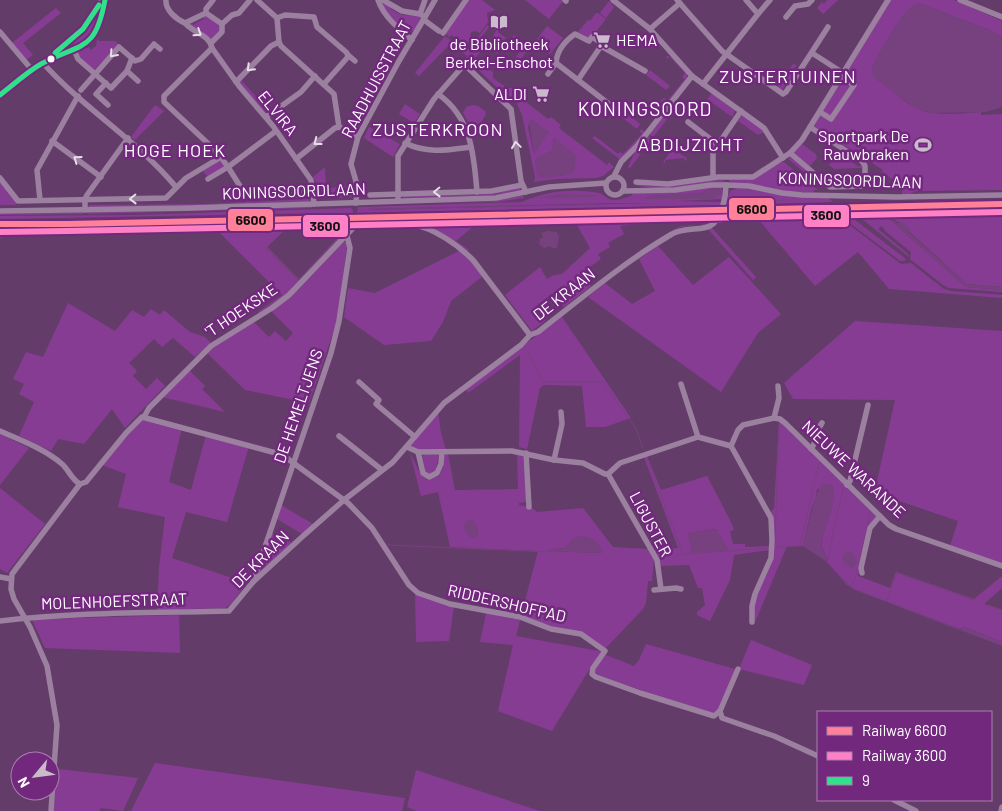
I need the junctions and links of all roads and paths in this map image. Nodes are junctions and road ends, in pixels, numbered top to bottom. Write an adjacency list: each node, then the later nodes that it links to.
1 (103, 0): 34 (street); 40 (street)
2 (166, 0): 24 (street, ELVIRA)
3 (213, 0): 18 (street)
4 (250, 0): 25 (street)
5 (256, 0): 23 (street)
6 (378, 0): 29 (street)
7 (383, 0): 20 (street)
8 (425, 0): 20 (street, RAADHUISSTRAAT)
9 (435, 0): 20 (street, RAADHUISSTRAAT)
10 (466, 0): 20 (street)
11 (613, 0): 27 (street)
12 (746, 0): 19 (street)
13 (770, 0): 19 (street)
14 (812, 0): 21 (street)
15 (888, 0): 47 (street)
16 (960, 0): 22 (street)
17 (678, 2): 27 (street); 36 (street)
18 (206, 13): 24 (street); 25 (street)
19 (758, 14): 36 (street)
20 (423, 17): 29 (street, RAADHUISSTRAAT)
21 (786, 17)
22 (1002, 17)
23 (278, 18): 30 (street); 37 (street)
24 (185, 23): 31 (street, ELVIRA, one-way to 31)
25 (222, 24): 31 (street)
26 (828, 27): 35 (street)
27 (650, 29): 49 (street)
28 (0, 32): 42 (street)
29 (412, 40): 68 (street, RAADHUISSTRAAT)
30 (279, 42): 48 (street); 52 (street, one-way to 52)
31 (212, 46): 52 (street, ELVIRA); 75 (street)
32 (600, 48): 41 (street); 44 (street); 50 (street)
33 (160, 49): 38 (street)
34 (74, 50): 40 (street); 45 (street)
35 (812, 53): 36 (street); 47 (street)
36 (726, 54): 55 (street)
37 (348, 55): 39 (street); 54 (street)
38 (132, 58): 43 (street); 45 (street, one-way to 45)
39 (355, 61)
40 (43, 63): 42 (street); 56 (street)
41 (556, 63): 46 (street); 50 (street)
42 (32, 70): 58 (street)
43 (127, 71): 51 (street); 53 (street)
44 (645, 71)
45 (95, 74): 53 (street); 56 (street)
46 (548, 74)
47 (842, 75): 62 (street); 62 (street)
48 (315, 76): 54 (street); 63 (street)
49 (692, 76): 55 (street); 80 (street)
50 (578, 80): 60 (street)
51 (138, 81)
52 (236, 82): 63 (street, ELVIRA)
53 (106, 83): 59 (street)
54 (324, 84): 65 (street)
55 (703, 84): 61 (street)
56 (79, 93): 69 (street); 70 (street)
57 (438, 94): 71 (street); 73 (street); 85 (street, one-way to 57)
58 (0, 95)
59 (108, 105)
60 (614, 108)
61 (741, 111): 72 (street); 76 (street)
62 (820, 112): 66 (street)
63 (266, 118): 67 (street, ELVIRA)
64 (688, 122): 72 (street)
65 (339, 127): 68 (street); 77 (street, one-way to 77)
66 (810, 127): 74 (street); 74 (street)
67 (276, 131): 77 (street, ELVIRA); 78 (street)
68 (358, 138): 99 (street, RAADHUISSTRAAT)
69 (128, 139): 79 (street); 88 (street)
70 (52, 141): 79 (street, one-way to 70); 97 (street)
71 (405, 143): 73 (street); 93 (street)
72 (718, 145): 81 (street)
73 (471, 147): 91 (street)
74 (790, 153): 76 (street)
75 (220, 157): 78 (street); 88 (street)
76 (783, 158): 81 (street)
77 (296, 159): 90 (street, ELVIRA)
78 (228, 167): 83 (street); 90 (street)
79 (101, 177): 96 (street)
80 (616, 177): 87 (street); 89 (street)
81 (713, 177): 84 (street)
82 (0, 178): 97 (street)
83 (208, 179)
84 (636, 182)
85 (522, 184): 91 (street, KONINGSOORDLAAN); 92 (street)
86 (726, 185): 89 (street, KONINGSOORDLAAN); 94 (street, KONINGSOORDLAAN); 104 (street)
87 (606, 186): 89 (street); 92 (street, KONINGSOORDLAAN)
88 (176, 187): 96 (street, one-way to 96)
89 (623, 187)
90 (313, 188): 100 (street, ELVIRA)
91 (477, 192): 93 (street, KONINGSOORDLAAN, one-way to 93)
92 (526, 192): 98 (street, KONINGSOORDLAAN)
93 (398, 193): 95 (street, KONINGSOORDLAAN); 98 (street)
94 (1002, 194)
95 (370, 195)
96 (85, 199): 97 (street); 101 (street)
97 (40, 200)
98 (398, 201): 99 (street, KONINGSOORDLAAN)
99 (356, 203): 100 (street, KONINGSOORDLAAN)
100 (314, 204): 101 (street, KONINGSOORDLAAN)
101 (85, 210): 102 (street, KONINGSOORDLAAN)
102 (0, 211)
103 (770, 216): 104 (street, DE KRAAN)
104 (716, 220): 106 (street, DE KRAAN)
105 (347, 236): 106 (street, 'T HOEKSKE); 112 (street, 'T HOEKSKE); 126 (street, DE HEMELTJENS)
106 (530, 335): 117 (street, DE KRAAN)
107 (359, 382): 117 (street)
108 (681, 384): 118 (street)
109 (778, 386): 113 (street)
110 (868, 405): 130 (street)
111 (561, 412): 125 (street)
112 (144, 417): 126 (street); 129 (street, 'T HOEKSKE)
113 (774, 418): 119 (street); 121 (street, NIEUWE WARANDE)
114 (822, 423): 121 (street)
115 (0, 431): 129 (street)
116 (339, 436): 127 (street)
117 (415, 437): 120 (street, DE KRAAN)
118 (698, 437): 119 (street); 128 (street)
119 (731, 446): 145 (street)
120 (407, 447): 122 (street); 127 (street, DE KRAAN)
121 (811, 449): 130 (street, NIEUWE WARANDE)
122 (418, 452): 123 (street); 123 (street)
123 (442, 452): 124 (street)
124 (526, 453): 125 (street); 132 (street)
125 (554, 460): 128 (street)
126 (293, 463): 131 (street, RIDDERSHOFPAD); 138 (street, DE HEMELTJENS)
127 (382, 470): 131 (street, DE KRAAN)
128 (608, 474): 139 (street, LIGUSTER)
129 (80, 484): 137 (street, 'T HOEKSKE)
130 (848, 484): 133 (street, NIEUWE WARANDE)
131 (344, 500): 138 (street, DE KRAAN); 147 (street, RIDDERSHOFPAD)
132 (529, 507)
133 (880, 516): 134 (street, NIEUWE WARANDE); 135 (street)
134 (1002, 566)
135 (862, 573)
136 (0, 577): 137 (street)
137 (12, 579): 143 (street)
138 (253, 582): 142 (street, DE KRAAN)
139 (661, 589): 140 (street); 141 (street)
140 (681, 589)
141 (654, 590)
142 (229, 611): 143 (street, MOLENHOEFSTRAAT)
143 (24, 618): 144 (street, MOLENHOEFSTRAAT); 151 (street)
144 (0, 621)
145 (752, 622)
146 (738, 668): 147 (street)
147 (720, 711): 148 (street)
148 (817, 756)
149 (896, 801): 152 (street)
150 (1002, 807): 153 (street)
151 (51, 811)
152 (916, 811)
153 (1001, 811)

